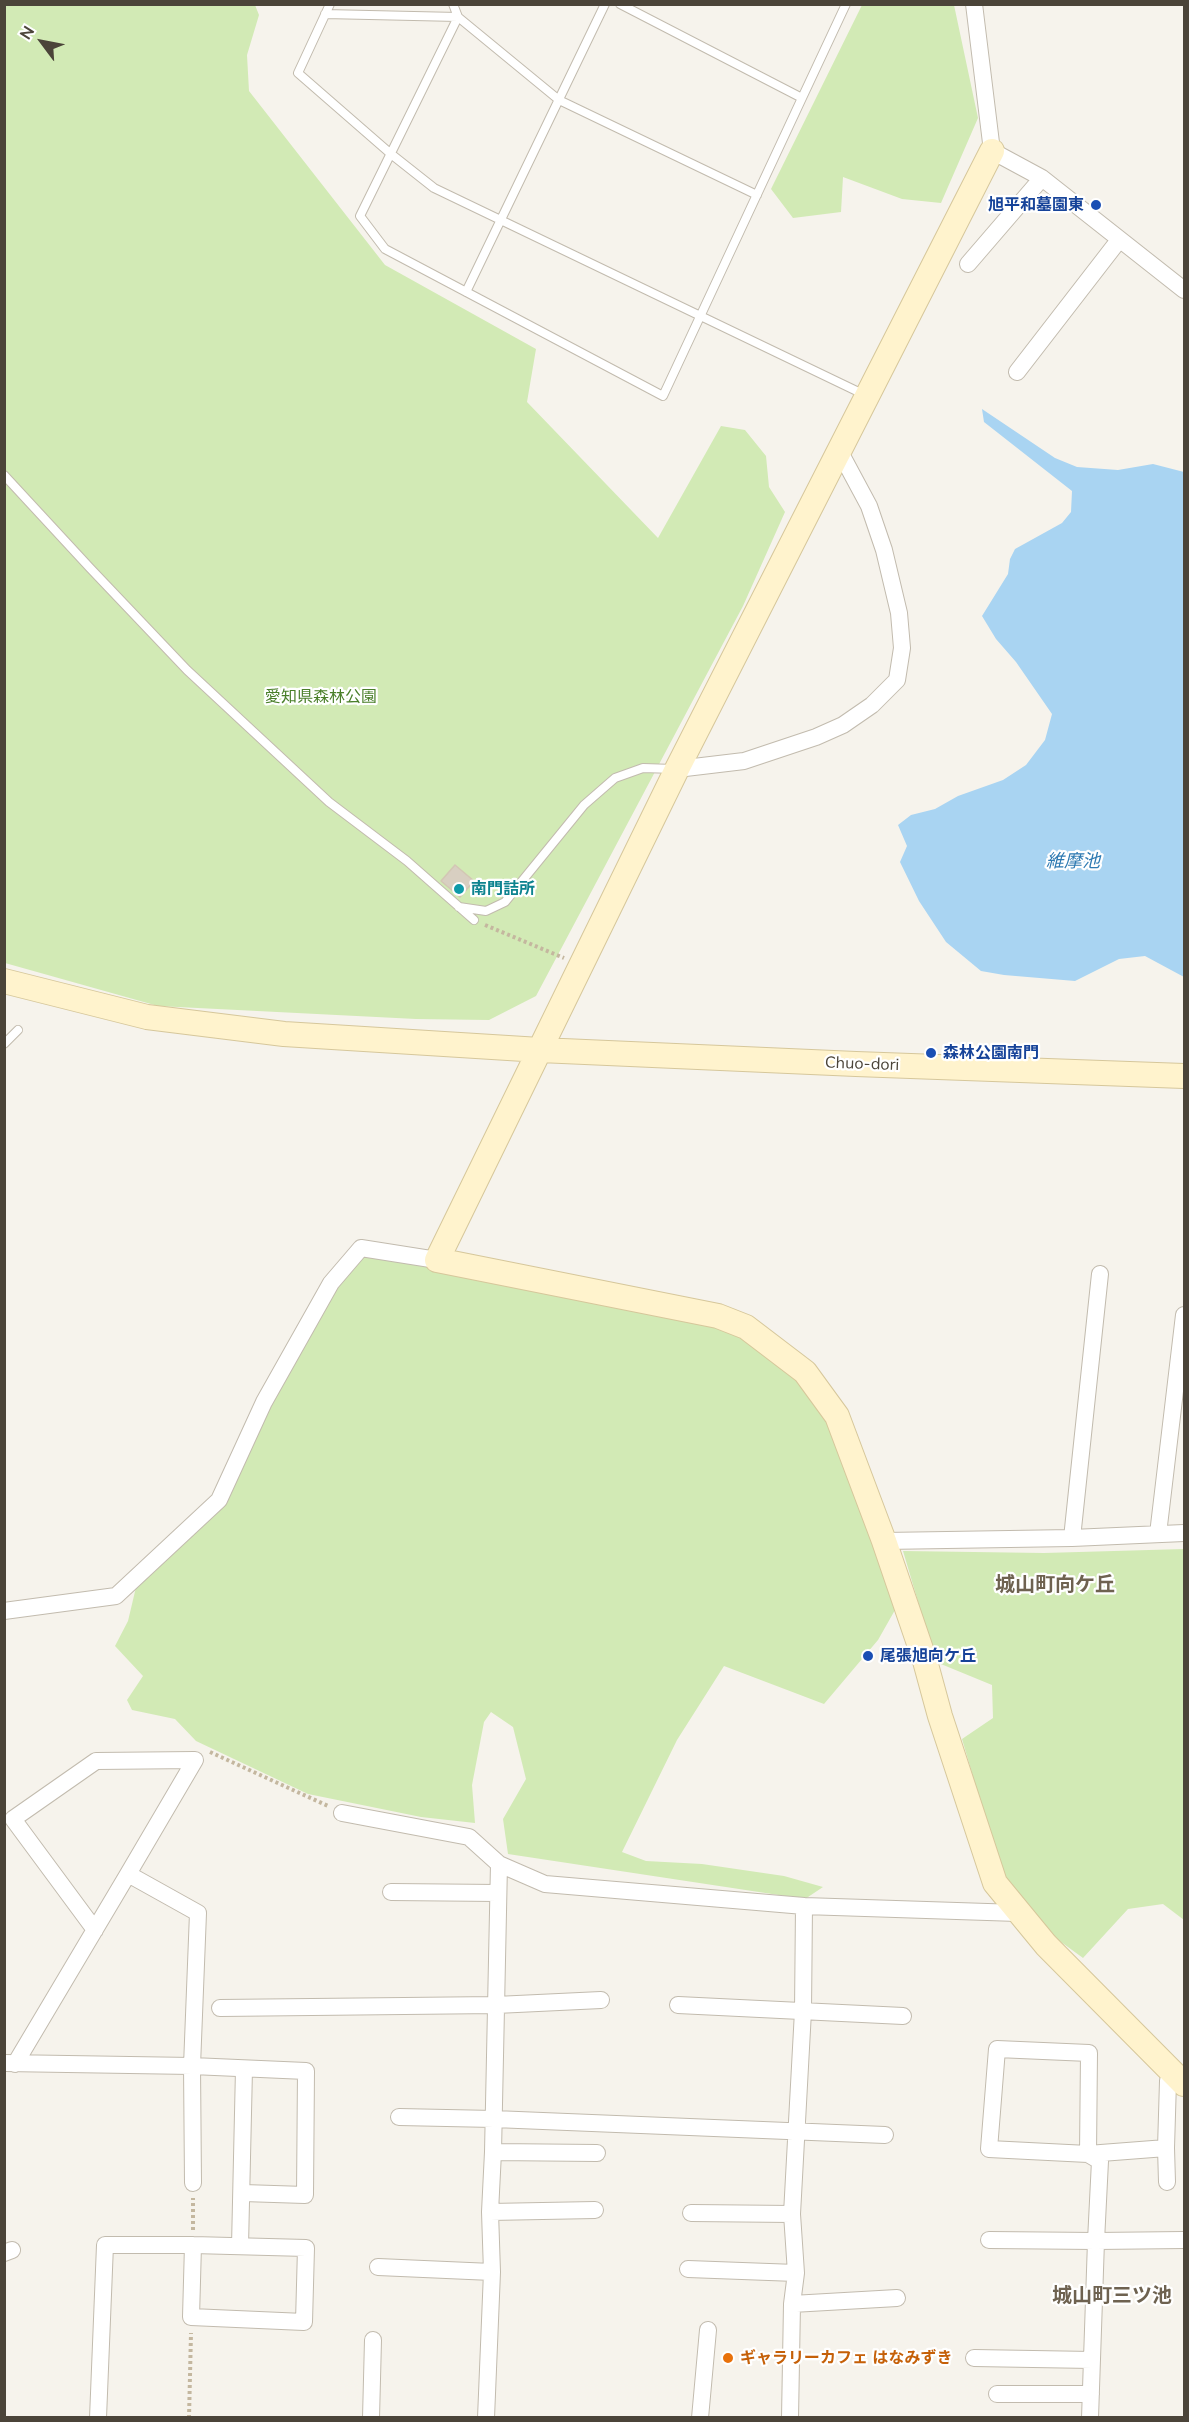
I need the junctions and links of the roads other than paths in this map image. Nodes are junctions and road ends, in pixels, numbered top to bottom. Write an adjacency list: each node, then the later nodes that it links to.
1 (330, 4): 7 (lane)
2 (453, 4): 8 (lane)
3 (605, 4): 10 (lane)
4 (620, 4): 9 (lane)
5 (846, 4): 9 (lane)
6 (978, 6): 11 (street)
7 (326, 14): 8 (lane); 12 (lane)
8 (458, 17): 10 (lane); 12 (lane)
9 (802, 98): 14 (lane)
10 (559, 100): 14 (lane); 15 (lane)
11 (992, 151): 13 (street); 22 (street)
12 (391, 154): 15 (lane); 19 (lane)
13 (1042, 178): 16 (street); 17 (street)
14 (757, 195): 20 (lane)
15 (501, 220): 19 (lane); 20 (lane)
16 (1119, 240): 18 (street); 21 (street)
17 (968, 264)
18 (1185, 290)
19 (466, 292): 20 (lane)
20 (700, 316): 22 (lane)
21 (1017, 372)
22 (868, 397): 23 (street)
23 (840, 452): 25 (street); 25 (street)
24 (4, 475): 26 (lane)
25 (677, 769): 26 (lane); 31 (street)
26 (459, 907): 27 (lane)
27 (474, 920)
28 (4, 981): 31 (street, Chuo-dori)
29 (18, 1030): 30 (lane)
30 (4, 1044)
31 (540, 1050): 32 (street, Chuo-dori); 33 (street)
32 (1185, 1076)
33 (437, 1260): 39 (street); 40 (street)
34 (1100, 1274): 38 (street)
35 (1185, 1315): 37 (street)
36 (1185, 1533): 37 (street)
37 (1158, 1534): 38 (street)
38 (1072, 1538): 39 (street)
39 (884, 1541): 48 (street)
40 (4, 1611)
41 (342, 1813): 43 (street)
42 (9, 1822): 44 (street); 49 (street)
43 (499, 1864): 46 (street); 47 (street)
44 (128, 1874): 49 (street); 57 (street)
45 (391, 1892): 46 (street)
46 (498, 1893): 51 (street)
47 (804, 1906): 48 (street); 54 (street)
48 (1018, 1913): 59 (street)
49 (94, 1930): 56 (street)
50 (601, 2000): 51 (street)
51 (496, 2005): 53 (street); 61 (street)
52 (678, 2005): 54 (street)
53 (220, 2008)
54 (803, 2011): 55 (street); 62 (street)
55 (903, 2016)
56 (10, 2063): 57 (street)
57 (192, 2066): 58 (street); 69 (street)
58 (244, 2069): 70 (street); 70 (street)
59 (1180, 2080): 64 (street)
60 (399, 2117): 61 (street)
61 (494, 2119): 62 (street); 65 (street)
62 (796, 2131): 63 (street); 74 (street)
63 (885, 2135)
64 (1166, 2148): 67 (street); 68 (street)
65 (493, 2152): 66 (street); 72 (street)
66 (597, 2154)
67 (1088, 2154): 67 (street); 78 (street)
68 (1167, 2182)
69 (193, 2183)
70 (243, 2193): 79 (street)
71 (595, 2210): 72 (street)
72 (490, 2212): 82 (street)
73 (691, 2212): 74 (street)
74 (792, 2214): 83 (street)
75 (193, 2239): 79 (street); 79 (street); 92 (street)
76 (989, 2240): 78 (street)
77 (1185, 2240): 78 (street)
78 (1096, 2241): 89 (street)
79 (240, 2246)
80 (378, 2267): 82 (street)
81 (688, 2269): 83 (street)
82 (492, 2271): 94 (street)
83 (796, 2273): 85 (street)
84 (897, 2298): 85 (street)
85 (792, 2304): 96 (street)
86 (708, 2330): 95 (street)
87 (373, 2340): 93 (street)
88 (974, 2358): 89 (street)
89 (1092, 2360): 91 (street)
90 (998, 2394): 91 (street)
91 (1091, 2394): 97 (street)
92 (98, 2418)
93 (371, 2418)
94 (486, 2418)
95 (700, 2418)
96 (790, 2418)
97 (1090, 2418)

